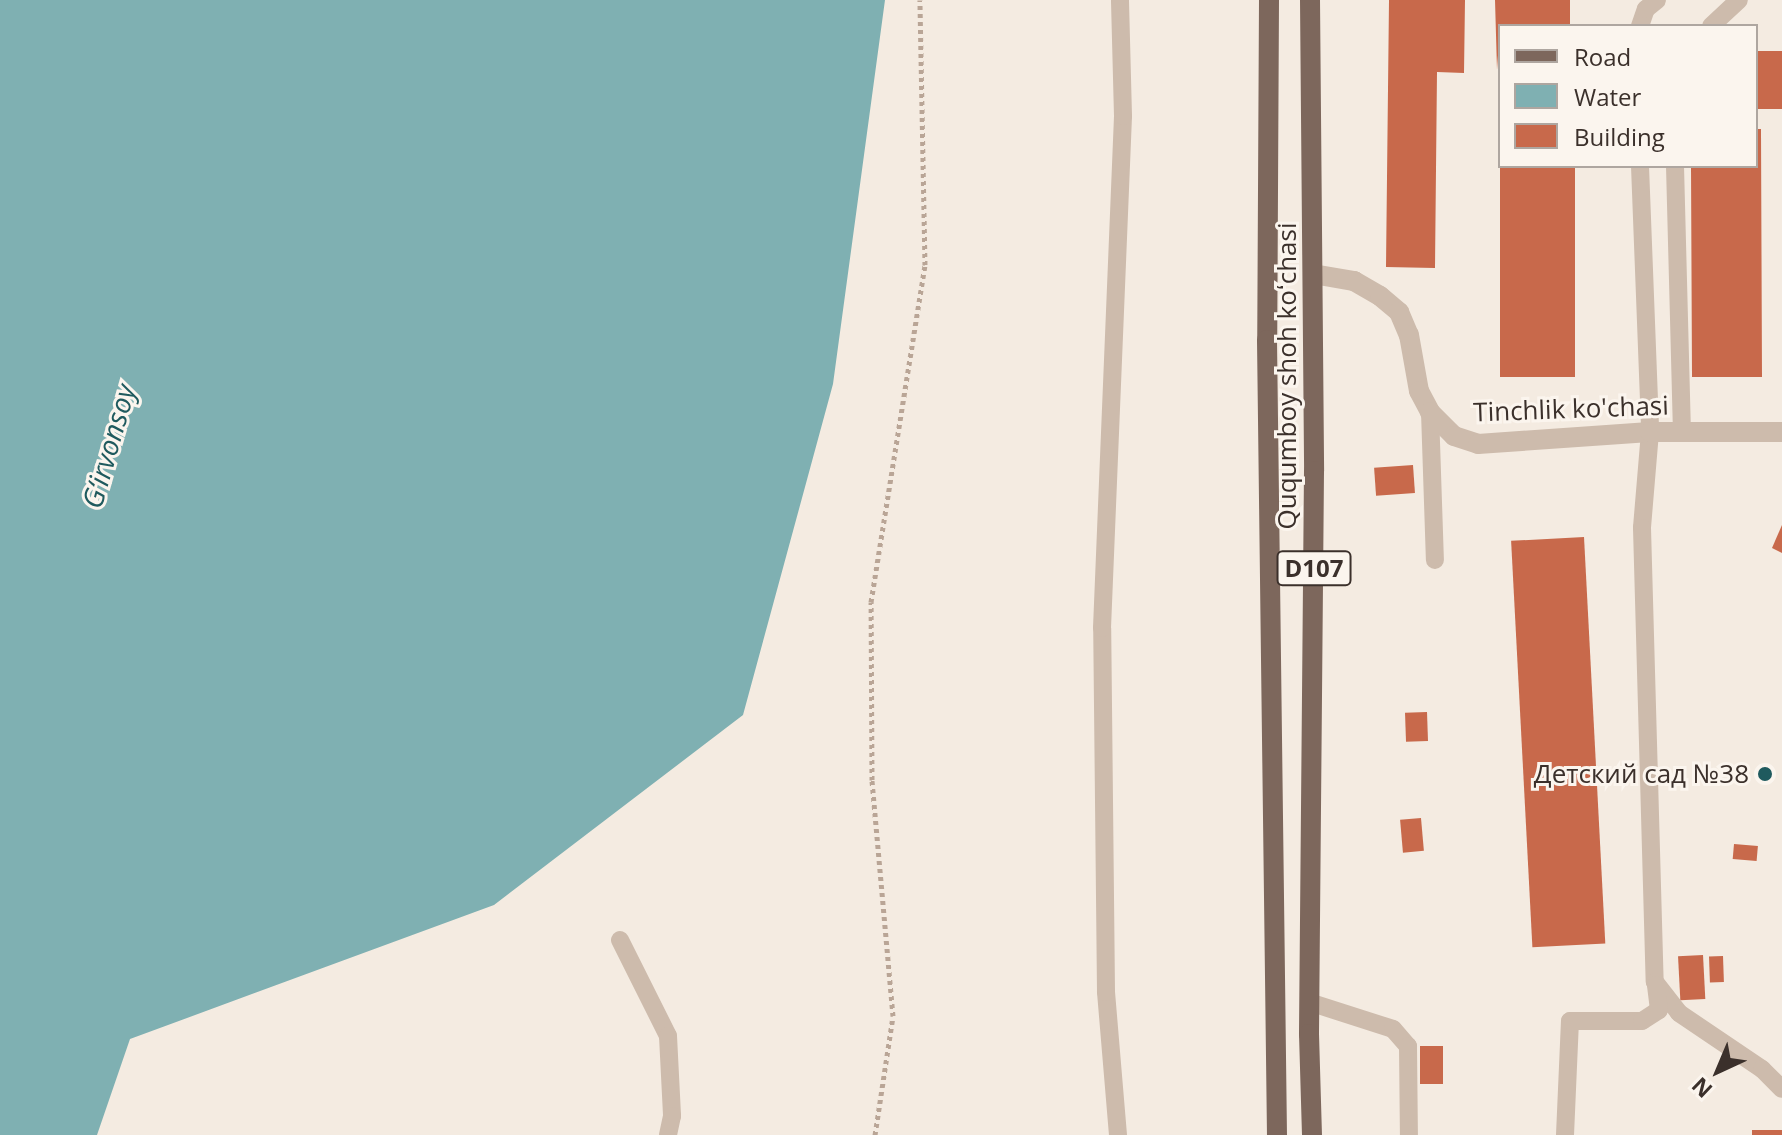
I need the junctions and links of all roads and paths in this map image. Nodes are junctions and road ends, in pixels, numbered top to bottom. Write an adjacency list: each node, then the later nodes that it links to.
1 (920, 0): 22 (path)
2 (1120, 0): 23 (lane)
3 (1269, 0): 24 (main road, Ququmboy shoh koʻchasi / D107)
4 (1310, 0): 11 (main road, Ququmboy shoh koʻchasi / D107)
5 (1657, 0): 7 (lane)
6 (1739, 0): 8 (lane)
7 (1641, 24)
8 (1713, 24)
9 (1640, 168): 13 (lane)
10 (1675, 168): 14 (lane)
11 (1313, 274): 12 (street, Tinchlik ko'chasi); 19 (main road, Ququmboy shoh koʻchasi / D107)
12 (1430, 412): 13 (street, Tinchlik ko'chasi); 16 (lane)
13 (1650, 432): 14 (street, Tinchlik ko'chasi); 18 (lane)
14 (1682, 432): 15 (street, Tinchlik ko'chasi)
15 (1782, 432)
16 (1435, 560)
17 (620, 940): 21 (lane)
18 (1655, 982): 20 (lane); 27 (lane)
19 (1309, 1002): 25 (main road, Ququmboy shoh koʻchasi / D107); 26 (lane)
20 (1782, 1089)
21 (668, 1135)
22 (875, 1135)
23 (1118, 1135)
24 (1277, 1135)
25 (1312, 1135)
26 (1409, 1135)
27 (1565, 1135)

